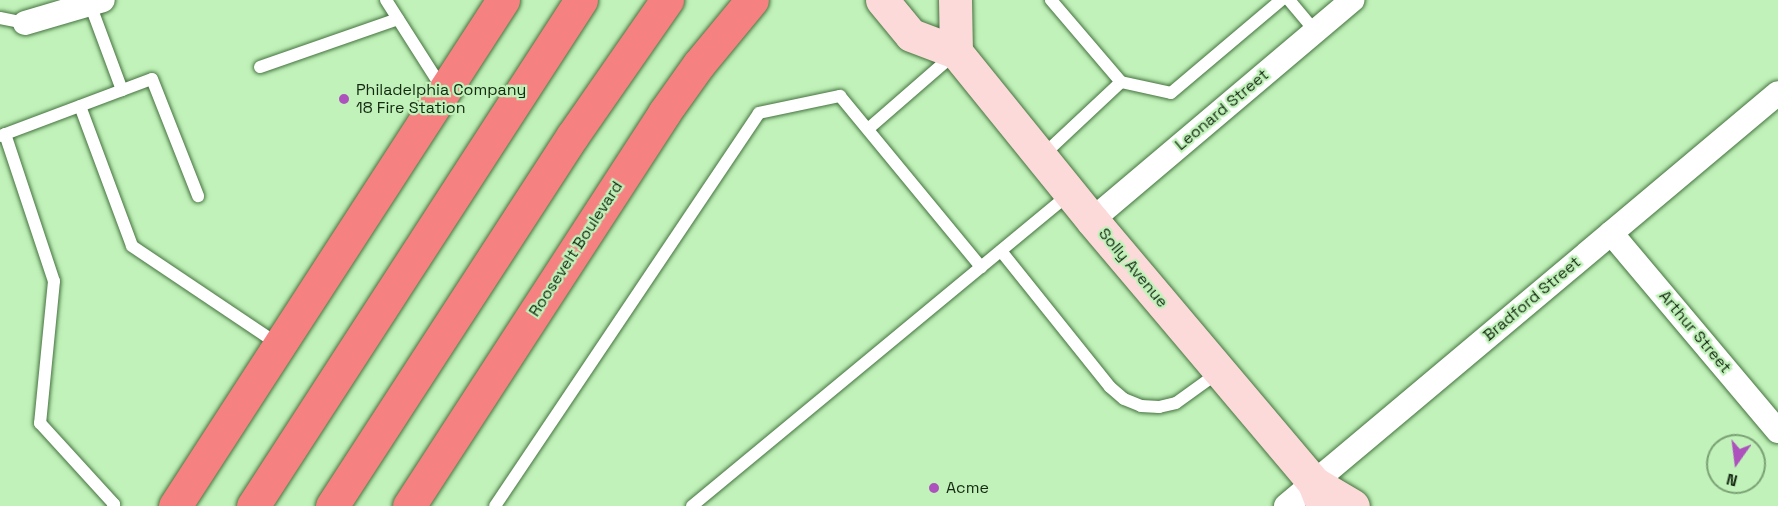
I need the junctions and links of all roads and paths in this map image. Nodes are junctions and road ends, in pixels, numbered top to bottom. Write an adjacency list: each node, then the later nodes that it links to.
1 (386, 0): 14 (lane)
2 (581, 0): 39 (highway)
3 (667, 0): 40 (highway)
4 (752, 0): 41 (highway, Roosevelt Boulevard)
5 (882, 0): 17 (street)
6 (955, 0): 17 (street)
7 (1051, 0): 19 (lane)
8 (1281, 0): 19 (lane)
9 (1288, 0): 16 (lane)
10 (1352, 0): 16 (street, Leonard Street)
11 (97, 2): 15 (street); 20 (lane)
12 (494, 8): 21 (highway)
13 (0, 18): 15 (lane)
14 (398, 19): 18 (lane); 21 (lane)
15 (25, 23)
16 (1315, 31): 29 (street, Leonard Street)
17 (956, 52): 24 (lane); 26 (street, Solly Avenue)
18 (260, 67)
19 (1121, 82): 26 (lane)
20 (122, 90): 23 (lane); 28 (lane)
21 (444, 91): 33 (highway)
22 (1778, 93): 30 (street, Bradford Street)
23 (80, 106): 25 (lane); 33 (lane)
24 (868, 129): 32 (lane); 42 (lane)
25 (2, 135): 37 (lane)
26 (1041, 156): 27 (street, Solly Avenue)
27 (1071, 192): 29 (street, Solly Avenue); 31 (lane)
28 (198, 196)
29 (1092, 220): 34 (street, Solly Avenue)
30 (1611, 233): 35 (street, Arthur Street); 36 (street, Bradford Street)
31 (1001, 251): 32 (lane); 34 (lane)
32 (981, 267): 43 (lane)
33 (279, 345): 38 (highway)
34 (1220, 371): 36 (street, Solly Avenue)
35 (1778, 431)
36 (1318, 494): 44 (street, Bradford Street); 45 (street, Solly Avenue)
37 (113, 506)
38 (175, 506)
39 (253, 506)
40 (332, 506)
41 (409, 506)
42 (495, 506)
43 (692, 506)
44 (1286, 506)
45 (1353, 506)

